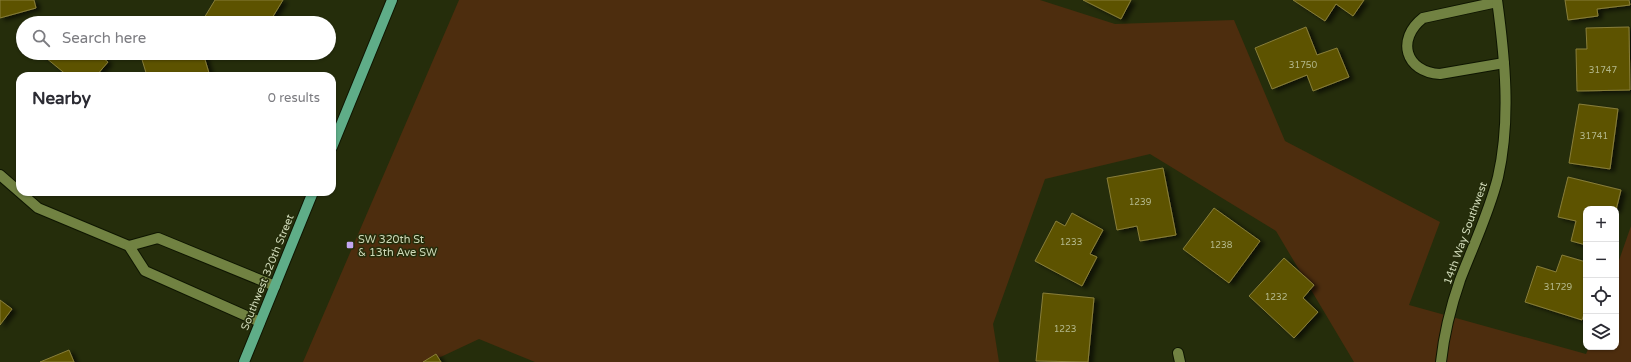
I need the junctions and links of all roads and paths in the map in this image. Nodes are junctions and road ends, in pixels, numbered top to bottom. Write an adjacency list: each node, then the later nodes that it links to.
1 (392, 0): 4 (main road)
2 (1497, 1): 3 (street, 14th Way Southwest); 3 (street, 14th Way Southwest)
3 (1504, 63): 13 (street, 14th Way Southwest)
4 (336, 137)
5 (0, 175): 6 (street)
6 (16, 189)
7 (24, 196): 9 (street)
8 (311, 196): 10 (main road, Southwest 320th Street)
9 (129, 246): 10 (street); 11 (street)
10 (275, 286): 11 (main road, Southwest 320th Street)
11 (260, 322): 12 (main road, Southwest 320th Street)
12 (244, 362)
13 (1441, 362)

